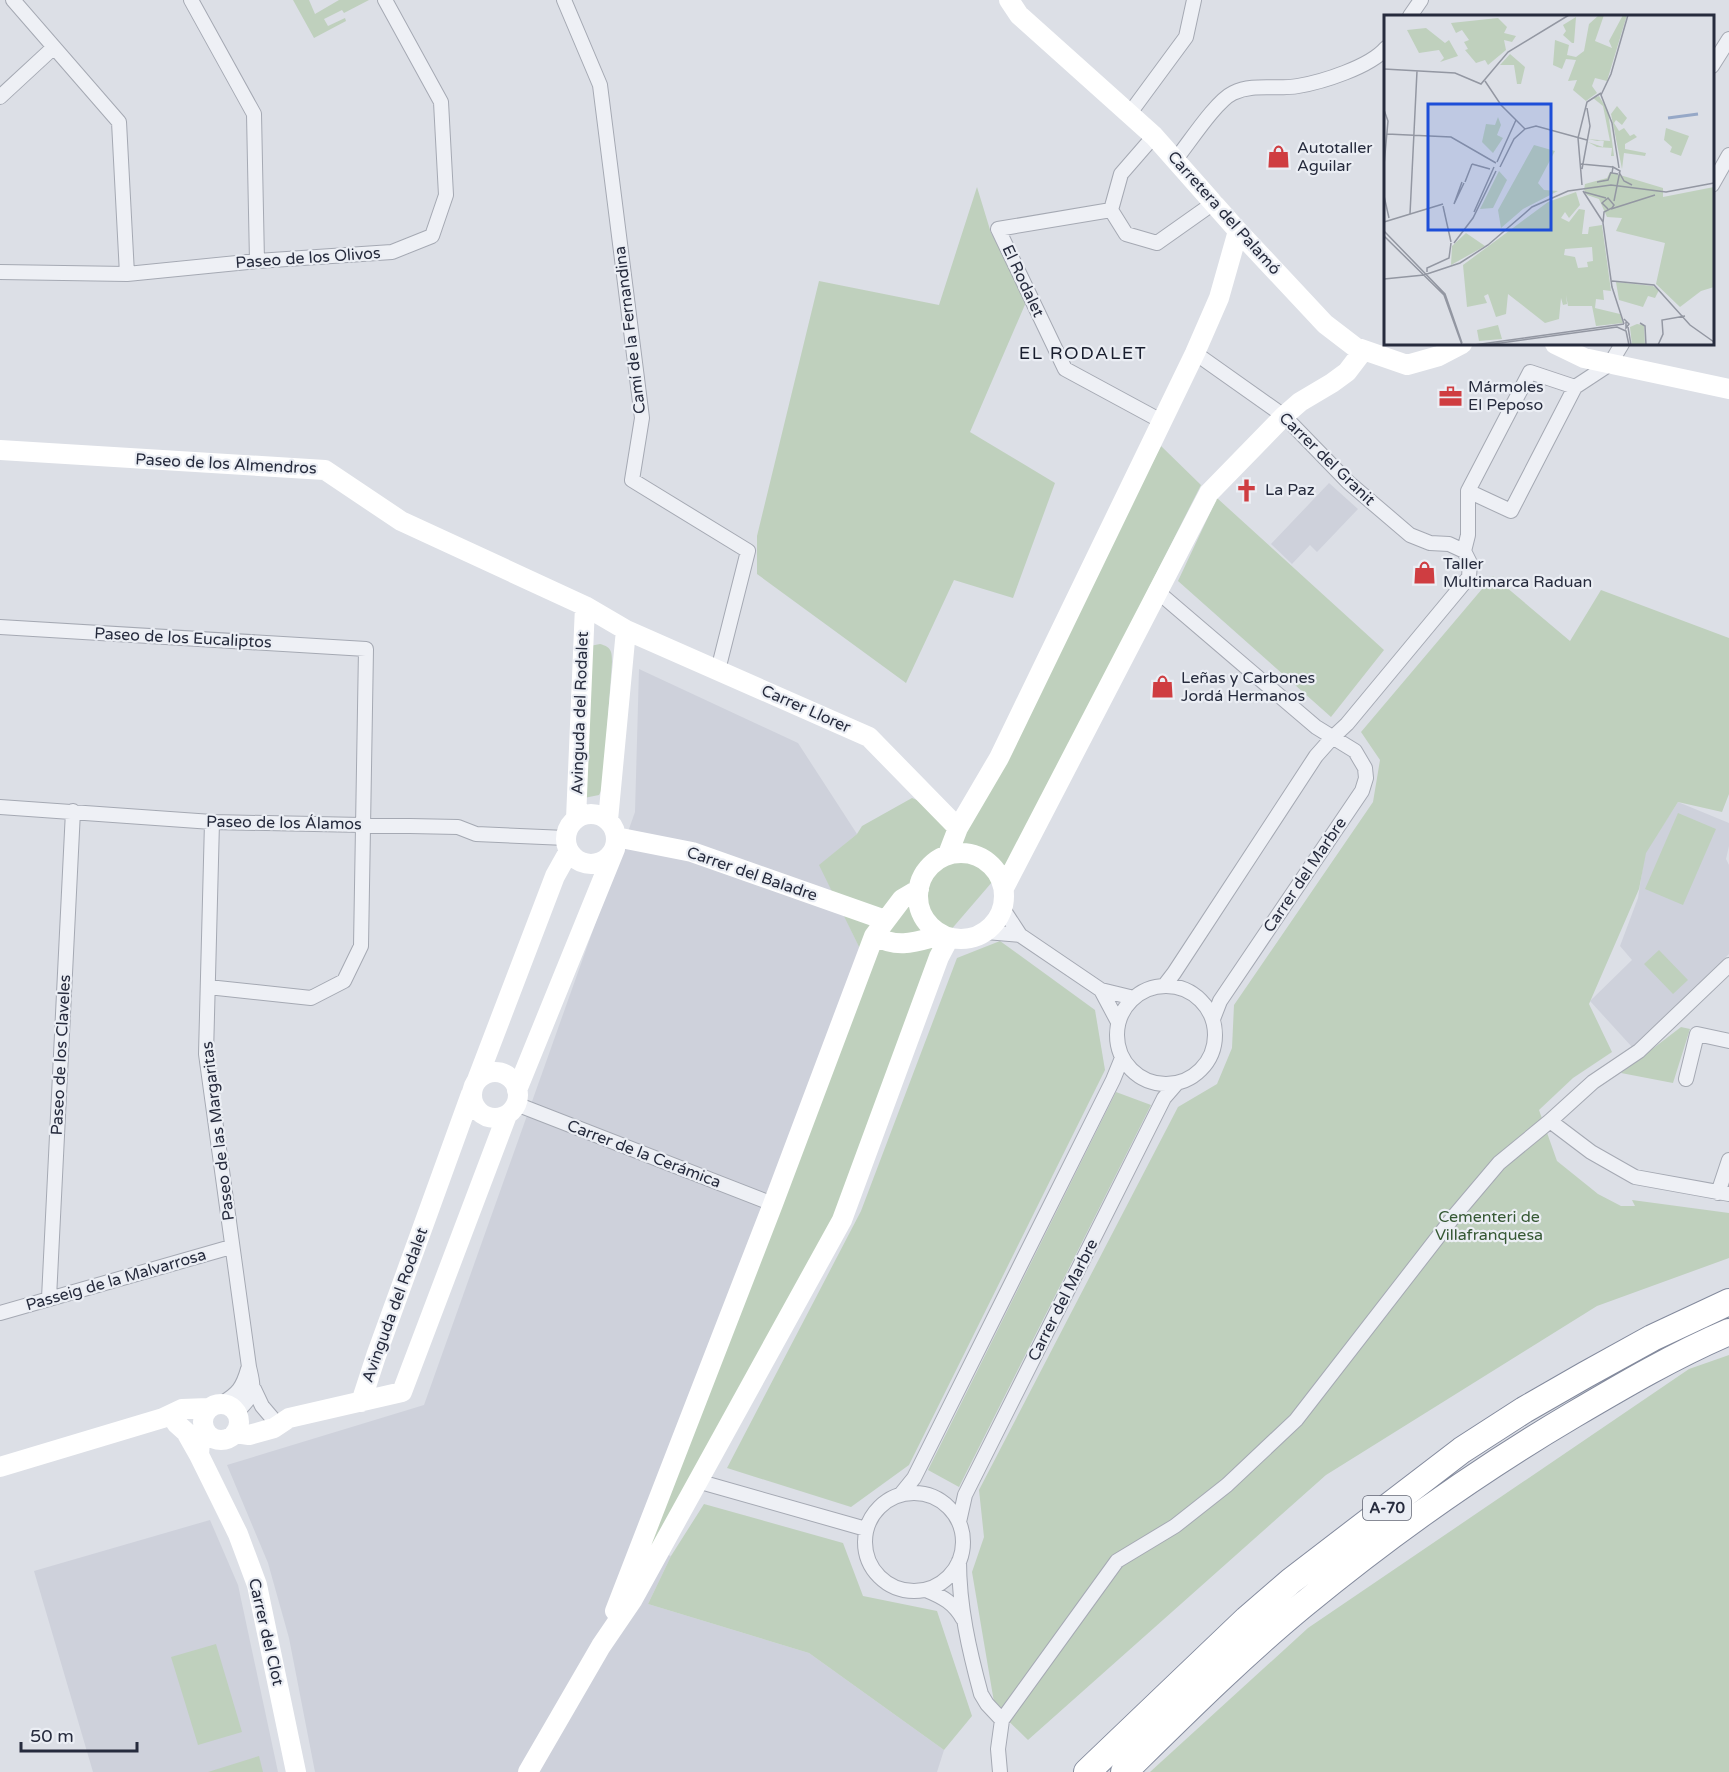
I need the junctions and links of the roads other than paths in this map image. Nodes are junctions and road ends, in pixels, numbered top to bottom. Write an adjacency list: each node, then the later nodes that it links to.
1 (13, 0): 10 (street)
2 (191, 0): 22 (street)
3 (385, 0): 22 (street, Paseo de los Olivos)
4 (564, 0): 43 (street, Camí de la Fernandina)
5 (1009, 0): 14 (street, Carretera del Palamó)
6 (1194, 0): 14 (street)
7 (1421, 0): 8 (street)
8 (1411, 15)
9 (1728, 42): 12 (street)
10 (53, 48): 13 (street); 24 (street)
11 (1384, 50): 17 (street)
12 (1714, 64)
13 (0, 97)
14 (1130, 113): 15 (street, Carretera del Palamó)
15 (1154, 136): 17 (street, Carretera del Palamó); 20 (street)
16 (1729, 155): 18 (street)
17 (1176, 159): 19 (street, Carretera del Palamó)
18 (1714, 184)
19 (1215, 202): 20 (street); 21 (street, Carretera del Palamó)
20 (1111, 210): 35 (street, El Rodalet)
21 (1238, 231): 29 (street, Carretera del Palamó); 30 (street)
22 (257, 261): 24 (street, Paseo de los Olivos)
23 (0, 272): 24 (street, Paseo de los Olivos)
24 (127, 274)
25 (1460, 345): 29 (street, Carretera del Palamó)
26 (1557, 345): 31 (street)
27 (1575, 345): 31 (street)
28 (1621, 345): 31 (street)
29 (1364, 351): 34 (street)
30 (1195, 354): 34 (street, Carrer del Granit); 35 (street)
31 (1610, 364): 32 (street); 33 (street)
32 (1575, 387): 37 (street); 37 (street)
33 (1729, 389)
34 (1284, 416): 38 (street, Carrer del Granit); 39 (street)
35 (1163, 422): 50 (street)
36 (0, 450): 40 (street, Paseo de los Almendros)
37 (1468, 491): 38 (street)
38 (1464, 551): 44 (street)
39 (1158, 592): 44 (street, Carrer del Marbre); 54 (street)
40 (585, 606): 42 (street, Paseo de los Almendros); 47 (street, Avinguda del Rodalet)
41 (0, 627): 49 (street, Paseo de los Eucaliptos)
42 (626, 630): 43 (street, Carrer Llorer); 51 (street, Avinguda del Rodalet)
43 (718, 670): 50 (street, Carrer Llorer)
44 (1332, 738): 63 (street); 67 (street, Carrer del Marbre)
45 (0, 807): 46 (street, Paseo de los Álamos)
46 (73, 811): 48 (street, Paseo de los Álamos); 80 (street, Paseo de los Claveles)
47 (576, 819): 51 (street, Carrer del Baladre); 52 (street, Avinguda del Rodalet)
48 (212, 822): 49 (street, Paseo de los Álamos); 64 (street, Paseo de las Margaritas)
49 (363, 825): 52 (street, Paseo de los Álamos); 64 (street)
50 (958, 828): 53 (street)
51 (613, 836): 52 (street); 57 (street, Carrer del Baladre); 74 (street, Avinguda del Rodalet)
52 (568, 845): 73 (street, Avinguda del Rodalet)
53 (948, 854): 54 (street); 55 (street)
54 (1004, 888): 56 (street)
55 (919, 889): 57 (street); 61 (street)
56 (1004, 909): 58 (street); 59 (street)
57 (885, 920): 60 (street)
58 (986, 932): 59 (street); 61 (street)
59 (1020, 935): 65 (street)
60 (874, 936): 61 (street); 78 (street)
61 (945, 937): 92 (street)
62 (1729, 965): 75 (street)
63 (1164, 986): 66 (street); 67 (street)
64 (208, 987): 79 (street, Paseo de las Margaritas)
65 (1101, 990): 66 (street); 68 (street)
66 (1134, 998): 68 (street)
67 (1213, 1019): 72 (street)
68 (1118, 1022): 70 (street)
69 (1729, 1041): 71 (street)
70 (1122, 1058): 72 (street); 93 (street)
71 (1686, 1079)
72 (1177, 1083): 94 (street, Carrer del Marbre)
73 (474, 1087): 74 (street); 74 (street); 86 (street, Avinguda del Rodalet)
74 (513, 1103): 78 (street, Carrer de la Cerámica); 86 (street, Avinguda del Rodalet)
75 (1550, 1121): 77 (street); 100 (street)
76 (1729, 1160): 77 (street)
77 (1724, 1193)
78 (773, 1204): 99 (street)
79 (231, 1247): 80 (street, Passeig de la Malvarrosa); 84 (street, Paseo de las Margaritas)
80 (49, 1298): 82 (street, Passeig de la Malvarrosa)
81 (1729, 1302): 104 (highway, A-70)
82 (0, 1313)
83 (1729, 1332): 105 (highway, A-70)
84 (249, 1367): 85 (street, Paseo de las Margaritas); 89 (street)
85 (254, 1389): 87 (street, Paseo de las Margaritas); 89 (street)
86 (361, 1401): 87 (street)
87 (279, 1419): 89 (street)
88 (170, 1420): 89 (street); 90 (street, Carrer del Clot); 91 (street)
89 (221, 1421): 90 (street)
90 (203, 1461): 101 (street, Carrer del Clot)
91 (0, 1467)
92 (697, 1481): 95 (street); 99 (street)
93 (901, 1494): 94 (street); 95 (street)
94 (959, 1522): 96 (street)
95 (866, 1528): 97 (street)
96 (959, 1561): 97 (street); 98 (street)
97 (926, 1590): 98 (street)
98 (963, 1619): 100 (street)
99 (601, 1646): 102 (street)
100 (1002, 1720): 103 (street)
101 (296, 1772)
102 (528, 1772)
103 (1000, 1772)
104 (1087, 1772)
105 (1124, 1772)

